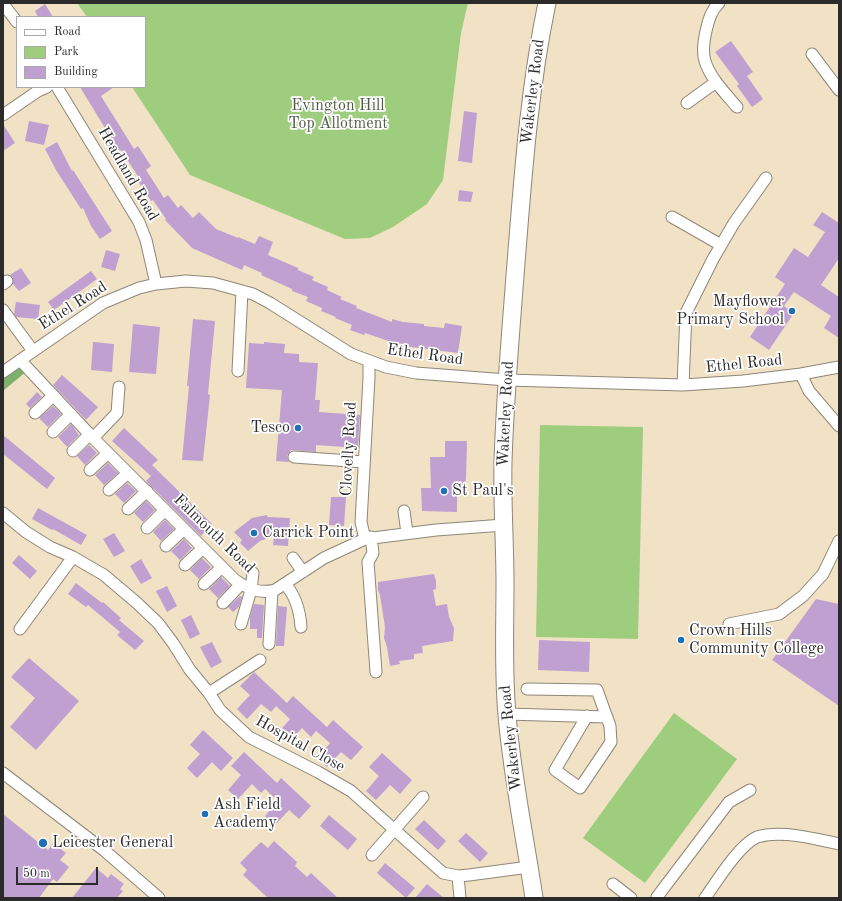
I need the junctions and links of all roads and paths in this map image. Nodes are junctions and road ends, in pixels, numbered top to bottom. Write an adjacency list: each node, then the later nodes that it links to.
1 (547, 3): 26 (highway, Wakerley Road)
2 (719, 3): 6 (street)
3 (3, 4): 4 (street)
4 (16, 21)
5 (812, 54): 7 (street)
6 (716, 82): 10 (street); 11 (street)
7 (838, 86)
8 (45, 88): 12 (street)
9 (58, 88): 16 (street, Headland Road)
10 (686, 103)
11 (737, 107)
12 (3, 115)
13 (766, 178): 15 (street)
14 (672, 217): 15 (street)
15 (721, 245): 27 (street)
16 (156, 284): 17 (street, Ethel Road); 19 (street, Ethel Road)
17 (242, 290): 21 (street, Ethel Road); 23 (street)
18 (3, 310): 19 (street)
19 (33, 351): 20 (street, Ethel Road)
20 (20, 360): 24 (street, Ethel Road); 29 (street, Falmouth Road)
21 (369, 362): 26 (street, Ethel Road); 38 (street, Clovelly Road)
22 (839, 366): 25 (street, Ethel Road)
23 (238, 370)
24 (3, 372)
25 (801, 374): 27 (street, Ethel Road); 32 (street)
26 (507, 380): 27 (street, Ethel Road); 47 (highway, Wakerley Road)
27 (682, 385)
28 (119, 387): 34 (street)
29 (53, 396): 30 (street); 31 (street, Falmouth Road)
30 (35, 413)
31 (71, 414): 33 (street); 34 (street, Falmouth Road)
32 (839, 426)
33 (53, 432)
34 (92, 436): 35 (street); 36 (street, Falmouth Road)
35 (72, 451)
36 (108, 453): 39 (street); 40 (street, Falmouth Road)
37 (294, 457): 38 (street)
38 (364, 462): 51 (street, Clovelly Road)
39 (90, 470)
40 (128, 473): 41 (street); 42 (street, Falmouth Road)
41 (109, 490)
42 (147, 492): 43 (street); 44 (street, Falmouth Road)
43 (128, 509)
44 (165, 510): 48 (street); 49 (street, Falmouth Road)
45 (404, 511): 50 (street)
46 (3, 513): 55 (street, Hospital Close)
47 (504, 525): 50 (street); 75 (highway, Wakerley Road)
48 (148, 528)
49 (184, 529): 53 (street); 54 (street, Falmouth Road)
50 (407, 533): 51 (street)
51 (368, 538): 59 (street); 72 (street, Clovelly Road)
52 (839, 541): 67 (street)
53 (166, 546)
54 (203, 548): 57 (street); 58 (street, Falmouth Road)
55 (73, 557): 69 (street); 74 (street, Hospital Close)
56 (293, 558): 59 (street)
57 (185, 565)
58 (222, 567): 61 (street); 63 (street, Falmouth Road)
59 (303, 572): 62 (street)
60 (253, 573): 63 (street)
61 (204, 584)
62 (285, 584): 64 (street); 68 (street)
63 (246, 587): 64 (street, Falmouth Road); 65 (street); 66 (street)
64 (272, 591): 70 (street)
65 (223, 603)
66 (241, 624)
67 (729, 624)
68 (301, 626)
69 (20, 629)
70 (269, 644)
71 (260, 660): 74 (street)
72 (376, 672)
73 (528, 689): 77 (street)
74 (209, 693): 81 (street, Hospital Close)
75 (507, 714): 76 (street); 84 (highway, Wakerley Road)
76 (587, 716): 77 (street); 77 (street)
77 (607, 717)
78 (3, 773): 87 (street)
79 (750, 790): 91 (street)
80 (423, 797): 81 (street)
81 (395, 829): 83 (street); 85 (street, Hospital Close)
82 (839, 844): 92 (street)
83 (372, 855)
84 (529, 866): 85 (street, Hospital Close); 89 (highway, Wakerley Road)
85 (458, 876): 88 (street)
86 (614, 884): 90 (street)
87 (159, 898)
88 (460, 898)
89 (534, 898)
90 (631, 898)
91 (659, 898)
92 (705, 898)

